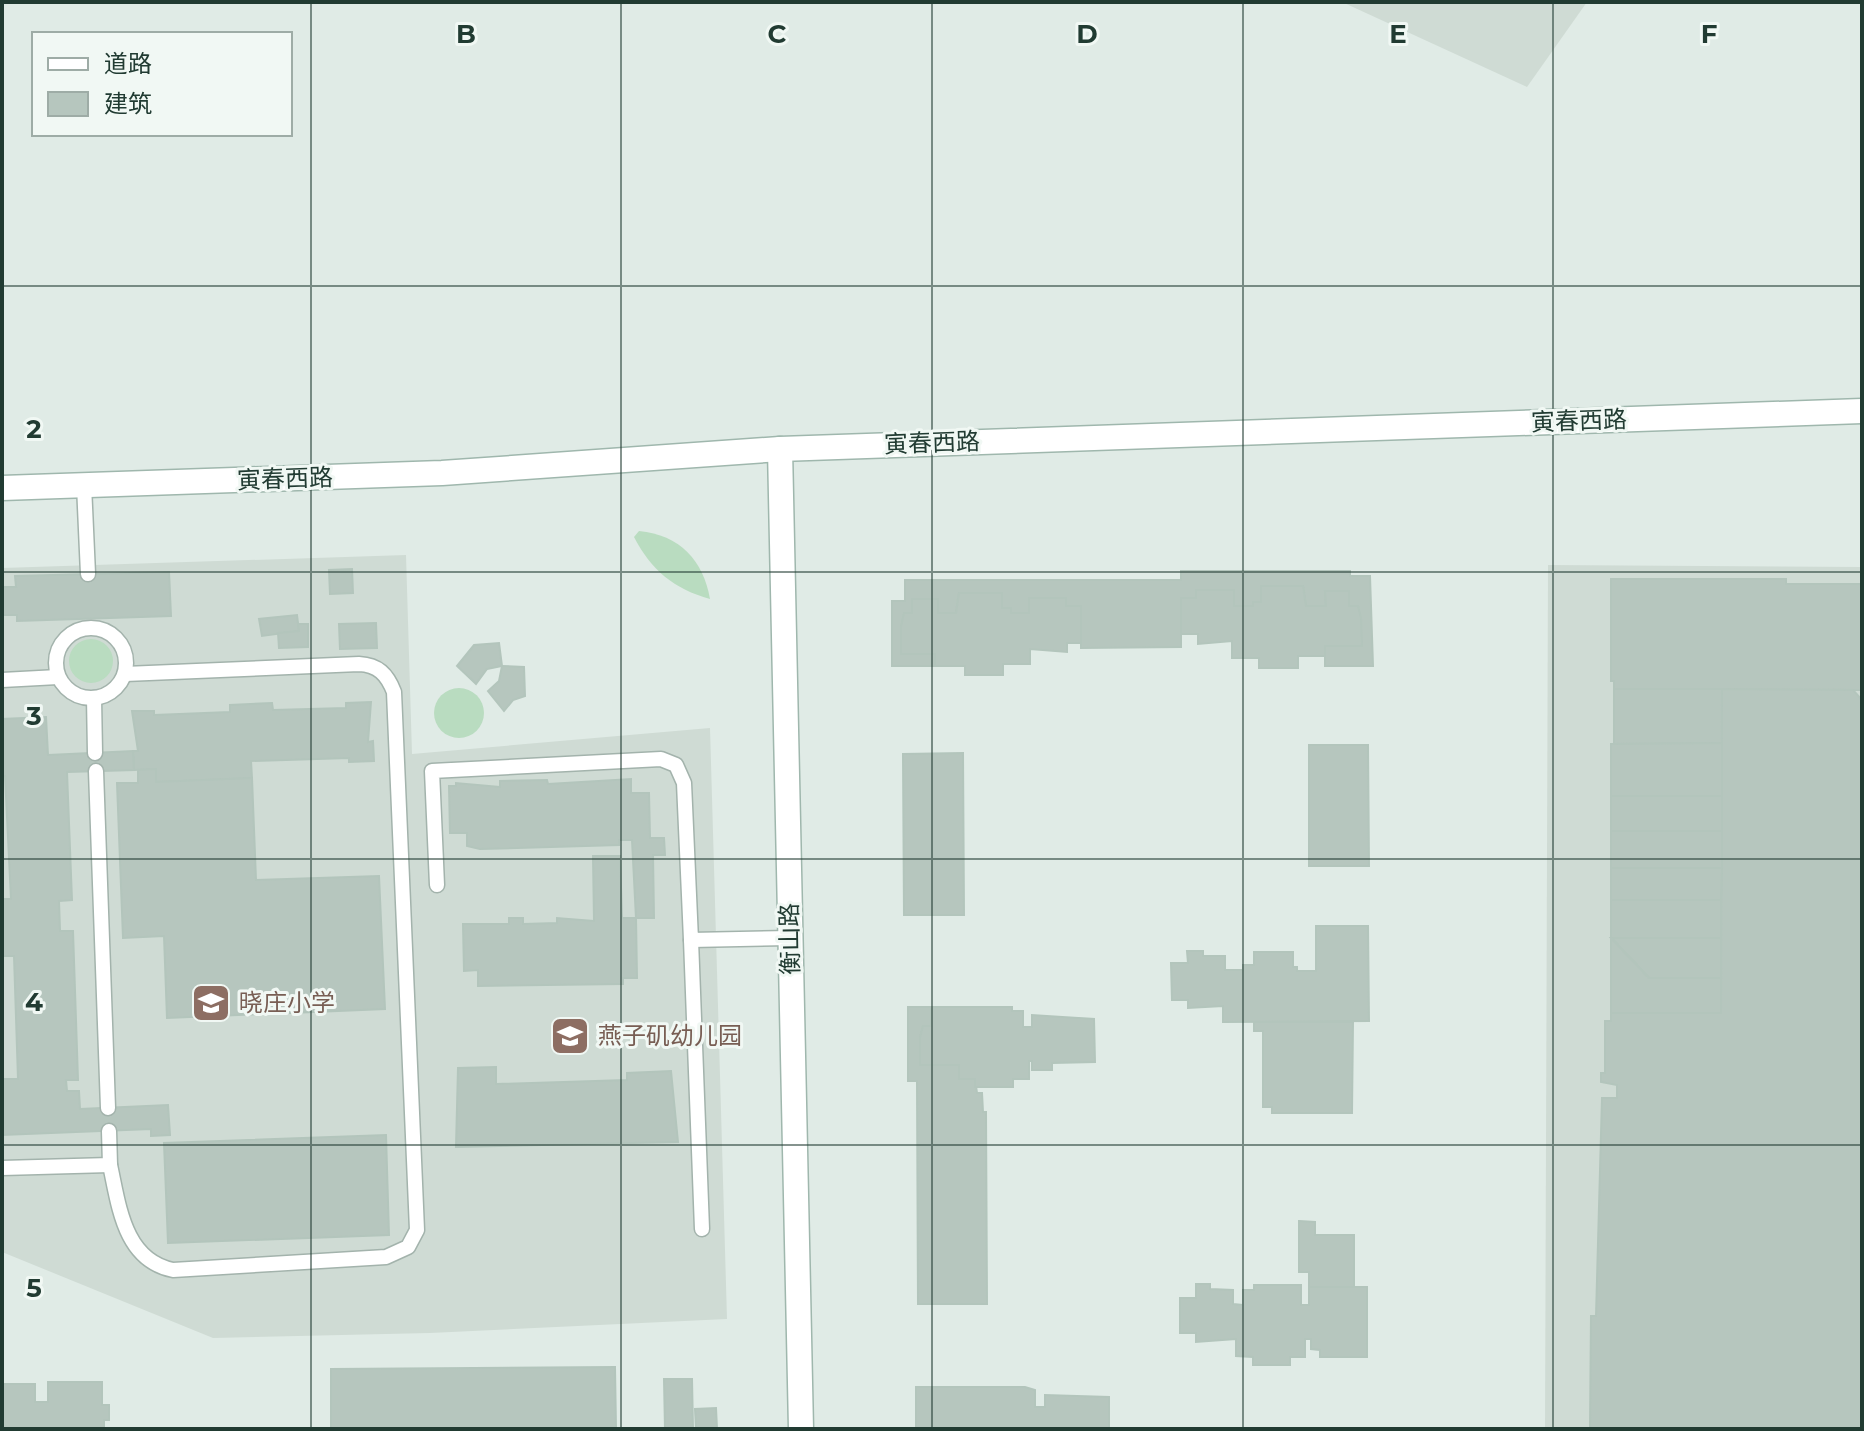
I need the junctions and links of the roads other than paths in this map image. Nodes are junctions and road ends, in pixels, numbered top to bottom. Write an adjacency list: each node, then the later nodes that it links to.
1 (1862, 411): 2 (street, 寅春西路)
2 (780, 449): 3 (street, 寅春西路); 13 (street, 衡山路)
3 (84, 485): 4 (street, 寅春西路); 5 (lane)
4 (2, 488)
5 (88, 574)
6 (125, 674): 7 (lane); 9 (lane); 17 (lane)
7 (58, 677): 8 (lane); 9 (lane)
8 (2, 680)
9 (94, 698): 10 (lane)
10 (95, 753)
11 (96, 771): 15 (lane)
12 (437, 885): 14 (lane)
13 (789, 938): 14 (lane); 20 (street, 衡山路)
14 (691, 940): 19 (lane)
15 (108, 1108)
16 (109, 1131): 17 (lane)
17 (110, 1165): 18 (lane)
18 (2, 1168)
19 (702, 1229)
20 (801, 1429)

